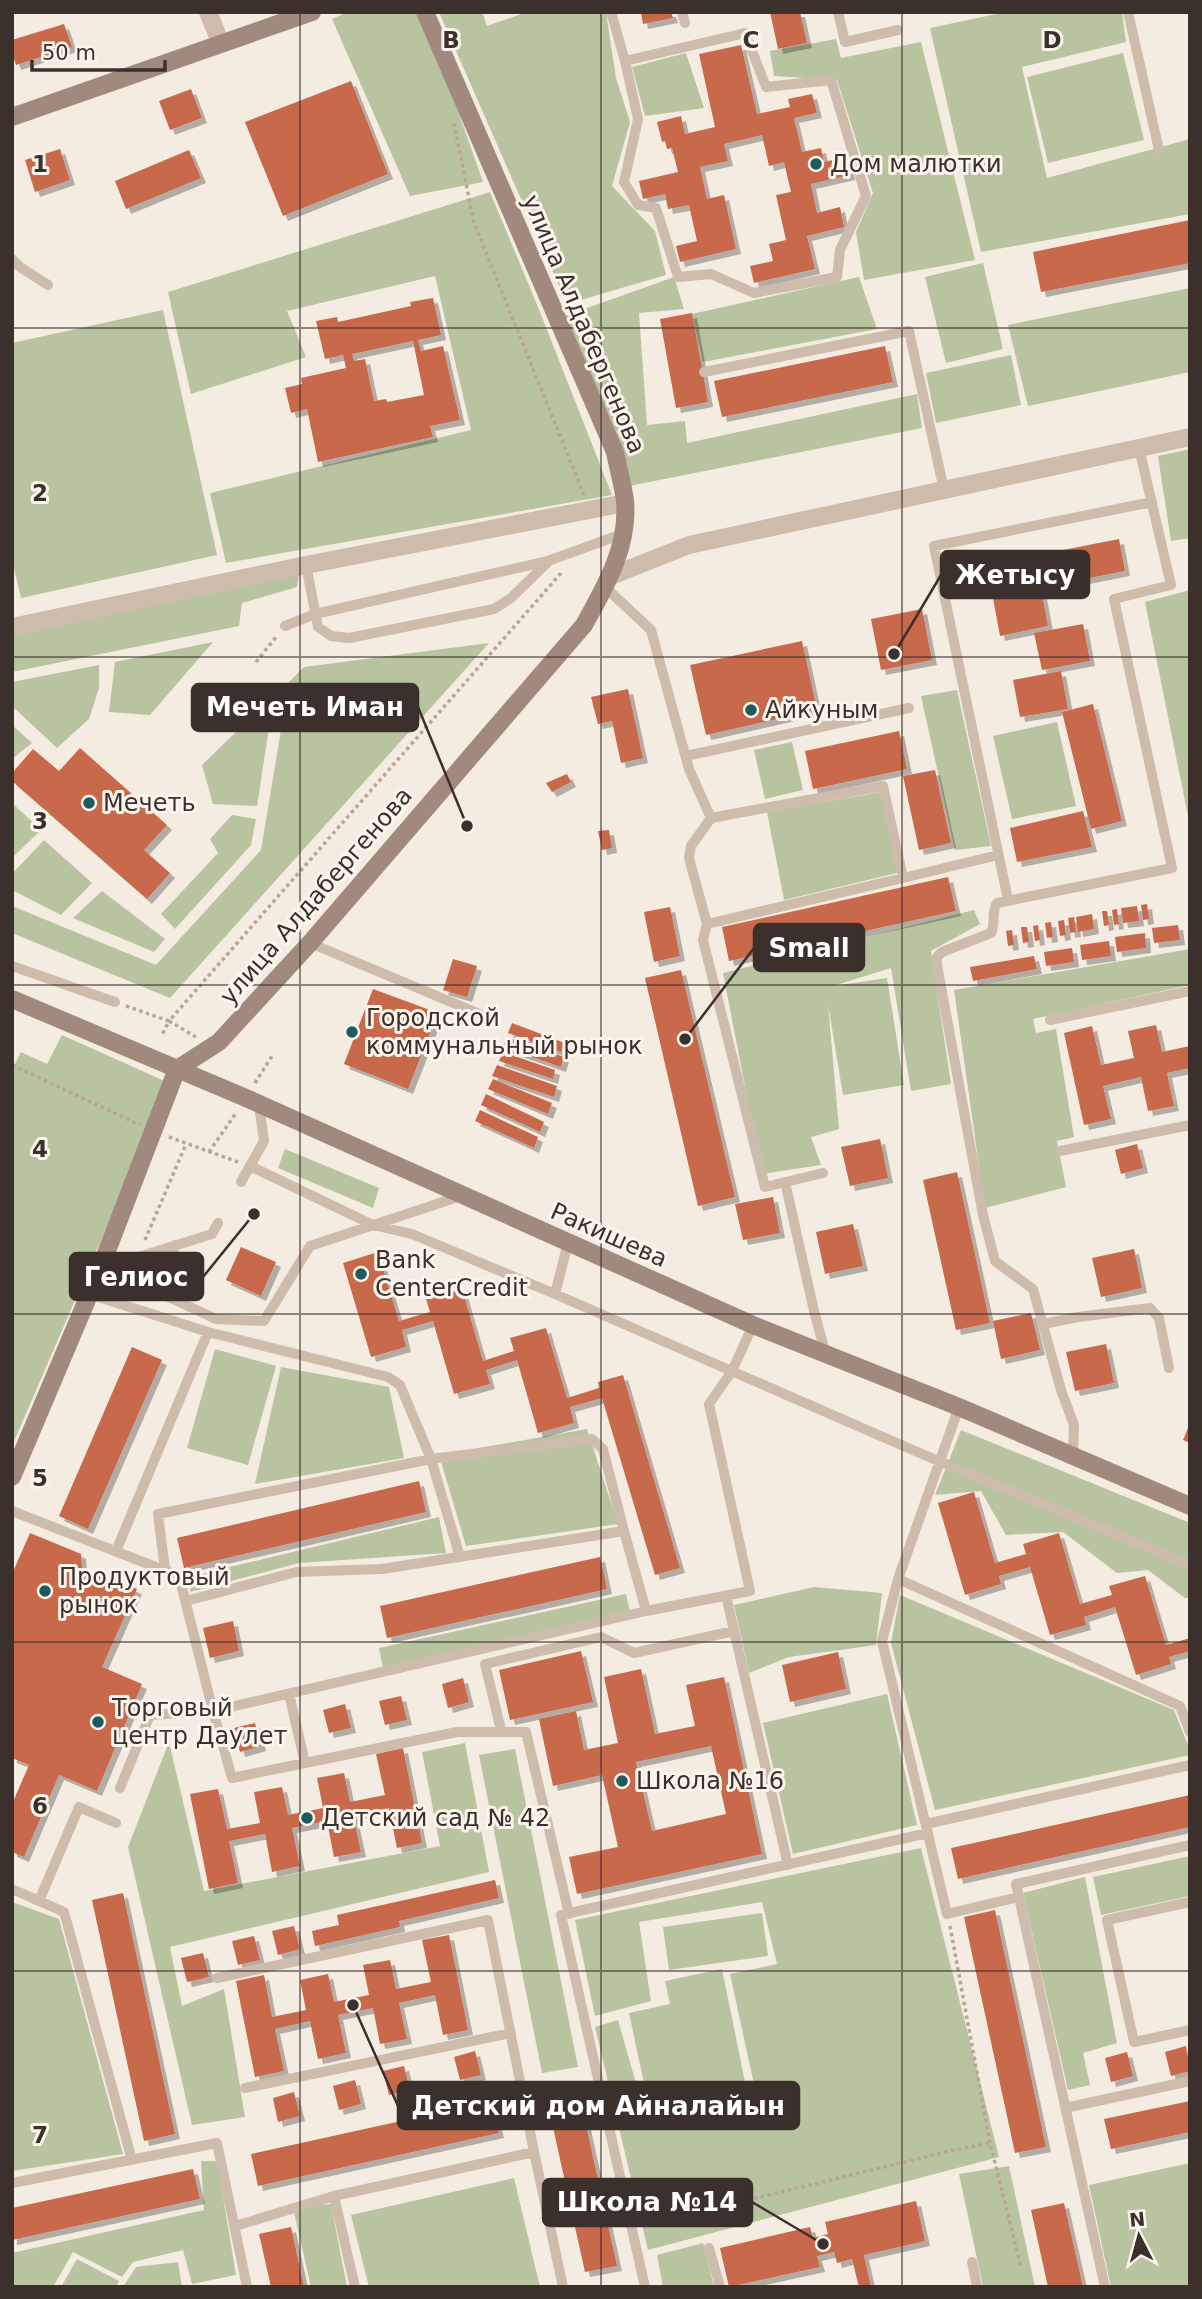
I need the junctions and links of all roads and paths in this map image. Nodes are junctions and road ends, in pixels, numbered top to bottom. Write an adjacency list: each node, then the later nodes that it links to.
1 (208, 12): 8 (street)
2 (312, 12): 8 (street)
3 (425, 12): 10 (street, улица Алдабергенова)
4 (611, 12): 9 (lane)
5 (838, 12): 7 (lane)
6 (1128, 12): 12 (lane)
7 (898, 30)
8 (220, 44): 11 (street)
9 (625, 61): 9 (lane)
10 (460, 92): 20 (street, улица Алдабергенова); 21 (path)
11 (12, 117)
12 (1159, 150)
13 (12, 259): 14 (lane)
14 (48, 285)
15 (704, 372): 18 (lane)
16 (1190, 437): 17 (street)
17 (1139, 448): 18 (street); 19 (lane)
18 (944, 490): 26 (street)
19 (1152, 502): 34 (lane); 36 (lane)
20 (625, 503): 21 (street); 22 (street, улица Алдабергенова)
21 (590, 509): 25 (street)
22 (622, 534): 23 (lane); 26 (street, улица Алдабергенова)
23 (582, 549): 24 (lane); 45 (path)
24 (548, 561): 27 (lane); 27 (lane)
25 (306, 565): 27 (lane); 29 (street)
26 (608, 582): 32 (lane); 38 (street, улица Алдабергенова)
27 (314, 614): 28 (lane)
28 (285, 626): 30 (path)
29 (12, 627)
30 (256, 662)
31 (909, 708): 32 (lane)
32 (686, 757): 33 (lane)
33 (711, 818): 35 (lane); 37 (lane)
34 (998, 855): 35 (lane); 36 (lane)
35 (903, 878): 37 (lane)
36 (1007, 900): 69 (lane)
37 (707, 924): 58 (lane)
38 (310, 943): 43 (lane); 47 (street, улица Алдабергенова)
39 (12, 966): 42 (lane)
40 (1190, 991): 44 (lane)
41 (12, 999): 49 (street, Ракишева)
42 (114, 1002): 45 (path)
43 (480, 1014)
44 (1050, 1020)
45 (169, 1021): 46 (path); 47 (path)
46 (162, 1035)
47 (214, 1046): 49 (street, улица Алдабергенова)
48 (12, 1065): 52 (path)
49 (177, 1069): 50 (street, Ракишева); 52 (street)
50 (259, 1105): 55 (lane); 59 (street, Ракишева)
51 (1190, 1125): 54 (lane)
52 (152, 1131): 53 (path); 65 (street)
53 (186, 1143): 55 (path); 64 (path)
54 (1060, 1151)
55 (250, 1166): 57 (lane); 61 (lane)
56 (823, 1173): 58 (lane)
57 (241, 1181)
58 (785, 1182): 72 (lane)
59 (461, 1196): 61 (lane); 62 (street, Ракишева)
60 (218, 1223): 63 (lane)
61 (373, 1225): 63 (lane); 67 (lane)
62 (568, 1243): 67 (lane); 70 (street, Ракишева)
63 (175, 1245): 64 (lane)
64 (137, 1257): 65 (lane); 68 (path)
65 (100, 1269): 66 (street)
66 (89, 1294): 68 (lane); 79 (street)
67 (555, 1294): 74 (lane)
68 (117, 1303): 71 (lane)
69 (1043, 1324): 73 (lane); 76 (lane)
70 (753, 1325): 72 (street, Ракишева); 74 (lane)
71 (208, 1332): 77 (lane); 83 (lane)
72 (826, 1355): 75 (street, Ракишева)
73 (1169, 1368)
74 (732, 1371): 78 (lane); 88 (lane)
75 (959, 1408): 76 (street, Ракишева); 78 (lane)
76 (1073, 1456): 80 (street, Ракишева)
77 (431, 1459): 82 (lane); 84 (lane); 86 (lane)
78 (939, 1461): 85 (lane); 87 (lane)
79 (12, 1477)
80 (1190, 1506)
81 (12, 1511): 83 (lane)
82 (624, 1531): 84 (lane); 90 (lane)
83 (117, 1551): 86 (lane)
84 (460, 1557): 89 (lane)
85 (1190, 1565)
86 (165, 1570): 89 (lane)
87 (898, 1579): 95 (lane); 100 (lane)
88 (726, 1596): 90 (lane); 91 (lane)
89 (186, 1601): 93 (lane)
90 (646, 1611): 92 (lane)
91 (734, 1631): 94 (lane); 102 (lane)
92 (289, 1694): 93 (lane); 96 (lane)
93 (213, 1711): 96 (lane); 98 (lane)
94 (502, 1730): 96 (lane); 107 (lane)
95 (1190, 1732)
96 (305, 1763)
97 (1190, 1765): 100 (lane)
98 (120, 1788)
99 (116, 1823): 105 (lane)
100 (927, 1828): 102 (lane); 108 (lane)
101 (1190, 1845): 104 (lane)
102 (788, 1865): 107 (lane)
103 (12, 1889): 105 (lane)
104 (1018, 1897): 108 (lane); 114 (lane)
105 (39, 1901): 117 (lane)
106 (1190, 1902): 110 (lane)
107 (569, 1914): 121 (lane)
108 (947, 1914): 115 (path)
109 (217, 1978): 111 (lane)
110 (1190, 2030)
111 (511, 2033): 113 (lane); 116 (lane)
112 (1190, 2081): 114 (lane)
113 (246, 2088)
114 (1065, 2108): 131 (lane)
115 (990, 2143): 121 (path); 124 (path)
116 (534, 2152): 119 (lane); 127 (lane)
117 (132, 2160): 118 (lane); 120 (lane)
118 (12, 2183)
119 (334, 2196): 120 (lane); 126 (lane)
120 (235, 2226): 125 (lane)
121 (632, 2228): 128 (lane)
122 (709, 2248): 129 (lane)
123 (972, 2262): 130 (lane)
124 (1021, 2267)
125 (247, 2287)
126 (355, 2287)
127 (563, 2287)
128 (645, 2287)
129 (720, 2287)
130 (977, 2287)
131 (1105, 2287)

